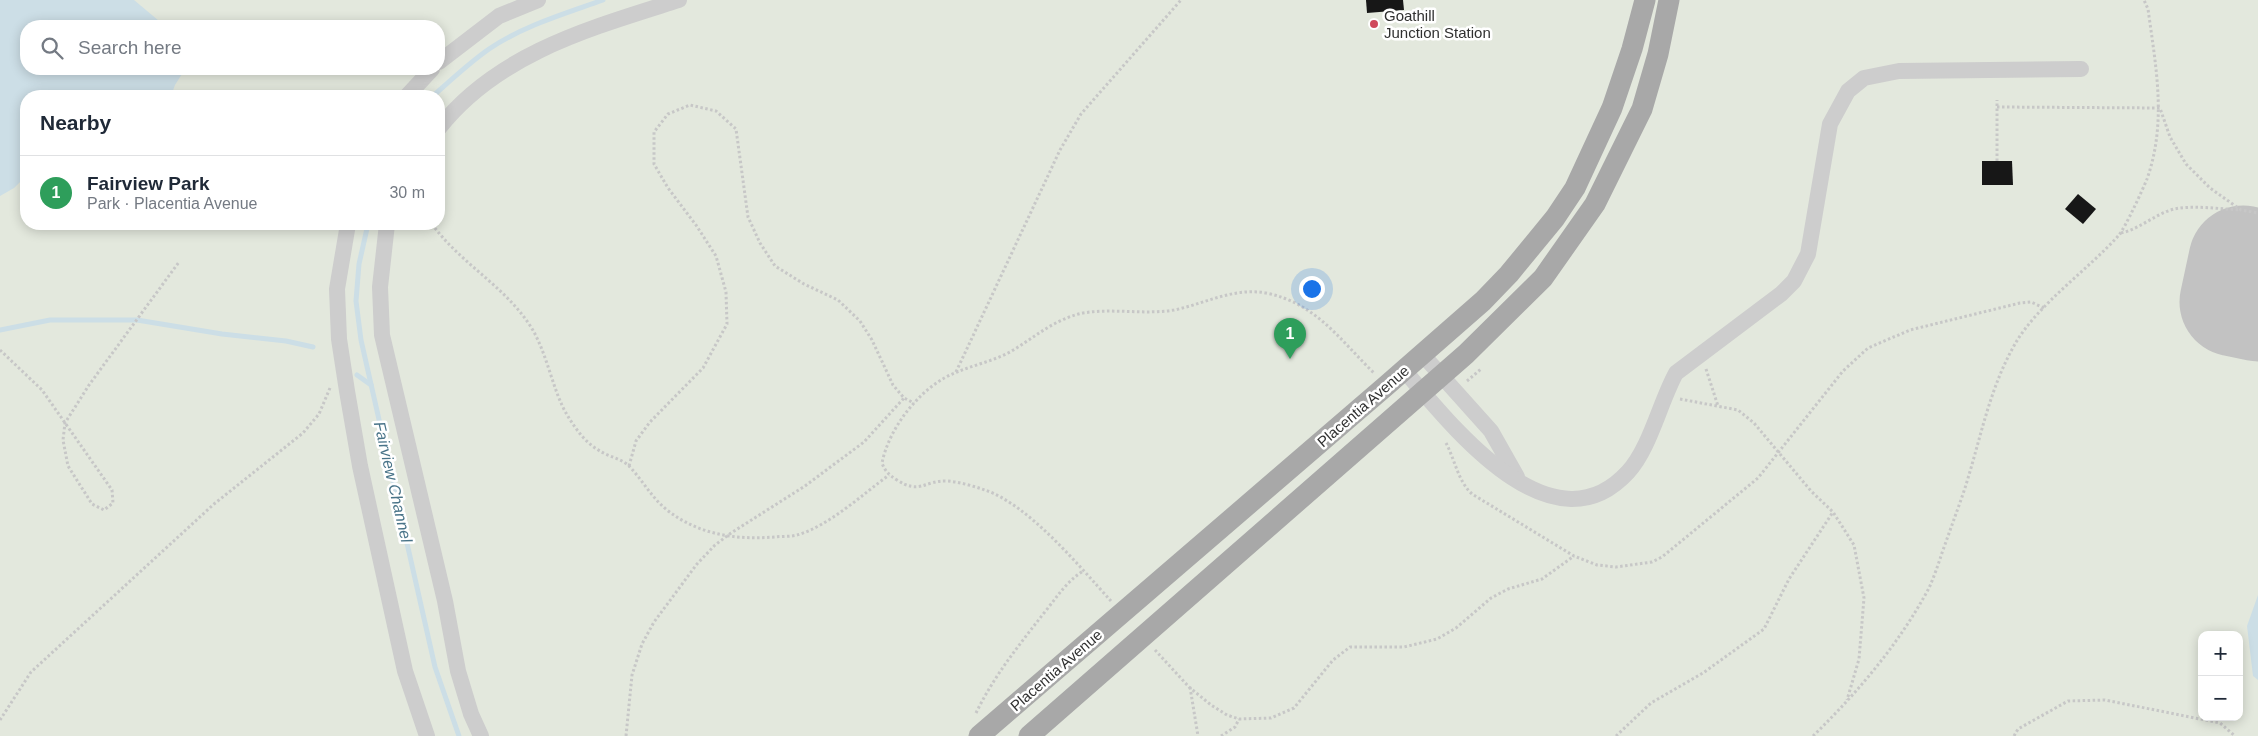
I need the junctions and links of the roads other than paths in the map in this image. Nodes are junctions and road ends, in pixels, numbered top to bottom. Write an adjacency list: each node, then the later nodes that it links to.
1 (538, 0): 5 (lane)
2 (679, 0): 9 (lane)
3 (1645, 0): 12 (main road, Placentia Avenue)
4 (1669, 0): 14 (main road, Placentia Avenue)
5 (445, 57)
6 (2081, 69): 16 (lane)
7 (426, 75): 8 (lane)
8 (413, 90)
9 (445, 120)
10 (347, 230): 17 (lane)
11 (386, 230): 18 (lane)
12 (1422, 354): 13 (main road, Placentia Avenue); 14 (lane)
13 (1404, 370): 15 (lane); 19 (main road, Placentia Avenue)
14 (1442, 376): 15 (main road, Placentia Avenue); 16 (lane)
15 (1423, 392): 16 (lane); 20 (main road, Placentia Avenue)
16 (1518, 479)
17 (427, 736)
18 (481, 736)
19 (979, 736)
20 (1029, 736)

